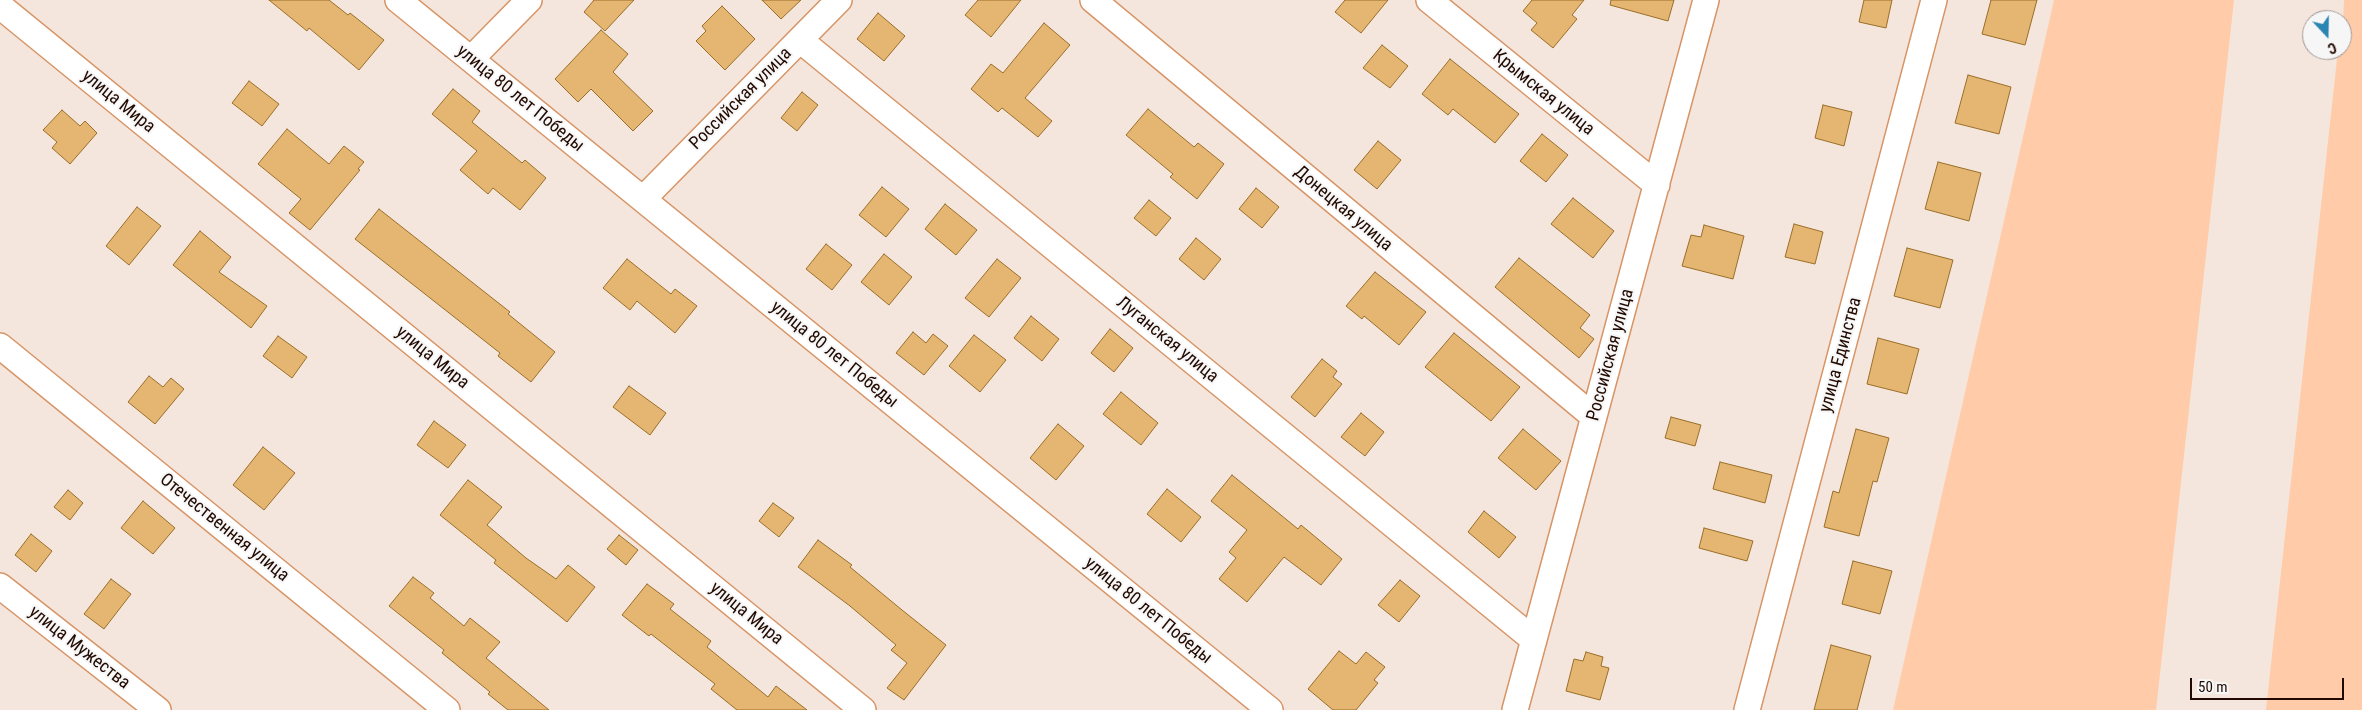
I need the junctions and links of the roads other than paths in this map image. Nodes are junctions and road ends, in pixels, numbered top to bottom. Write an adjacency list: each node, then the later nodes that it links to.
1 (398, 0): 10 (street, улица 80 лет Победы)
2 (529, 0): 10 (street)
3 (839, 0): 9 (street, Российская улица)
4 (1093, 0): 14 (street, Донецкая улица)
5 (1429, 0): 11 (street, Крымская улица)
6 (1706, 0): 11 (street, Российская улица)
7 (1934, 0): 22 (street, улица Единства)
8 (0, 6): 19 (street, улица Мира)
9 (800, 40): 12 (street, Российская улица); 16 (street, Луганская улица)
10 (471, 59): 12 (street, улица 80 лет Победы)
11 (1657, 185): 14 (street, Российская улица)
12 (642, 199): 20 (street, улица 80 лет Победы)
13 (0, 346): 18 (street, Отечественная улица)
14 (1594, 417): 16 (street, Российская улица)
15 (0, 586): 17 (street, улица Мужества)
16 (1534, 640): 21 (street, Российская улица)
17 (158, 710)
18 (448, 710)
19 (863, 710)
20 (1270, 710)
21 (1515, 710)
22 (1747, 710)

